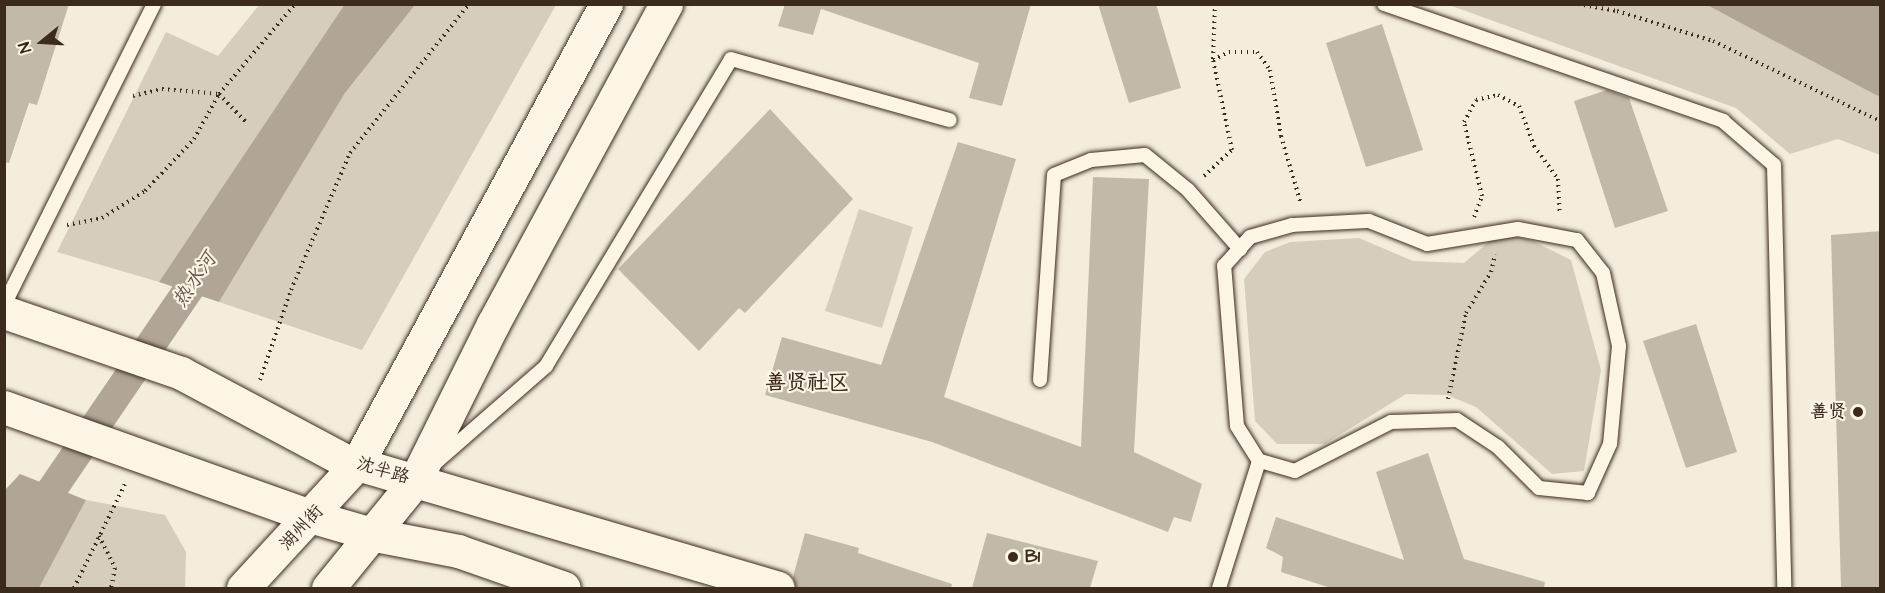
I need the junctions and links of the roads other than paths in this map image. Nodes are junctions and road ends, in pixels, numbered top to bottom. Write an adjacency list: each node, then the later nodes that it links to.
1 (154, 4): 7 (lane)
2 (606, 4): 12 (main road, 湖州街)
3 (666, 4): 13 (main road)
4 (1384, 4): 21 (lane)
5 (950, 120): 13 (lane)
6 (1240, 249): 9 (lane); 11 (lane); 11 (lane)
7 (4, 305)
8 (4, 312): 12 (main road, 沈半路)
9 (1040, 381)
10 (12, 410): 14 (main road)
11 (1259, 461): 20 (lane)
12 (357, 464): 13 (main road, 沈半路); 14 (main road, 湖州街)
13 (415, 481): 15 (main road); 19 (main road, 沈半路)
14 (314, 517): 15 (main road); 16 (main road, 湖州街)
15 (375, 535): 17 (main road); 18 (main road)
16 (243, 588)
17 (328, 588)
18 (564, 588)
19 (778, 588)
20 (1218, 588)
21 (1784, 588)

